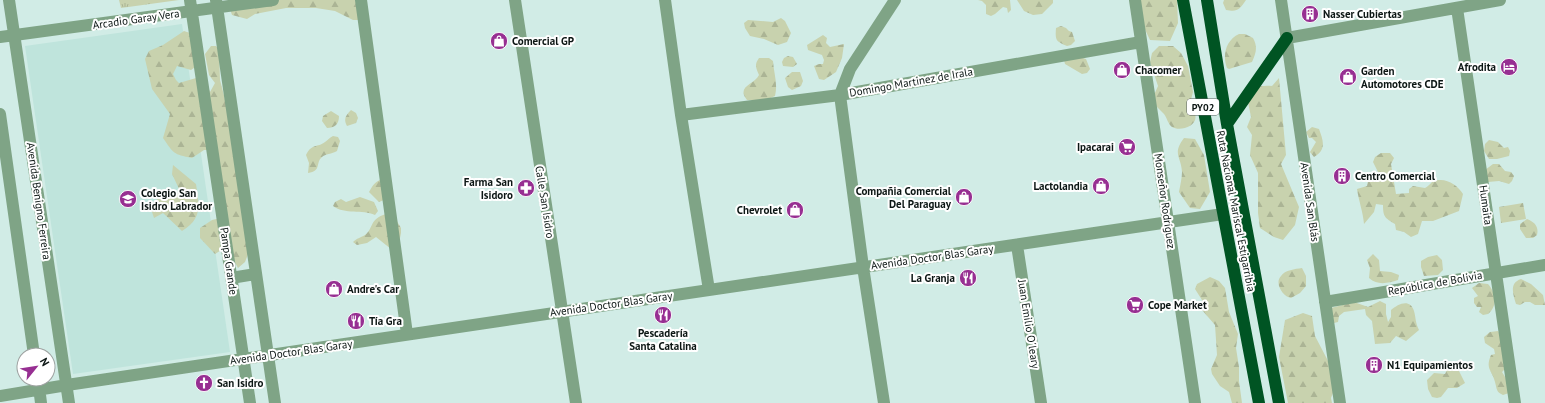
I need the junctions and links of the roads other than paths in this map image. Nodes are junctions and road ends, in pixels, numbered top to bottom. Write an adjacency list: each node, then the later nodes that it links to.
1 (9, 0): 15 (street, Avenida Benigno Ferreira)
2 (273, 0): 12 (street, Arcadio Garay Vera)
3 (361, 0): 34 (street)
4 (515, 0): 33 (street, Calle San Isidro)
5 (665, 0): 21 (street)
6 (895, 0): 19 (street)
7 (1135, 0): 18 (street, Monseñor Rodríguez)
8 (1183, 0): 23 (highway, Ruta Nacional Mariscal Estigarribia / PY02)
9 (1207, 0): 22 (highway, Ruta Nacional Mariscal Estigarribia / PY02)
10 (1281, 0): 17 (street, Avenida San Blás)
11 (1495, 0): 14 (street)
12 (216, 4): 13 (street, Arcadio Garay Vera); 29 (street)
13 (190, 6): 15 (street, Arcadio Garay Vera); 30 (street, Pampa Grande)
14 (1457, 8): 17 (street); 28 (street, Humaita)
15 (14, 36): 16 (street, Arcadio Garay Vera); 39 (street, Avenida Benigno Ferreira)
16 (0, 38)
17 (1286, 38): 22 (highway); 32 (street, Avenida San Blás)
18 (1141, 42): 19 (street, Domingo Martinez de Irala); 24 (street, Monseñor Rodríguez)
19 (840, 95): 21 (street, Domingo Martinez de Irala); 27 (street)
20 (0, 114): 35 (street)
21 (681, 115): 31 (street)
22 (1227, 124): 52 (highway, Ruta Nacional Mariscal Estigarribia / PY02)
23 (1223, 214): 24 (street, Avenida Doctor Blas Garay); 51 (highway, Ruta Nacional Mariscal Estigarribia / PY02)
24 (1168, 222): 25 (street, Avenida Doctor Blas Garay); 50 (street, Monseñor Rodríguez)
25 (1017, 244): 27 (street, Avenida Doctor Blas Garay); 49 (street, Juan Emilio O´leary)
26 (1545, 265): 28 (street, República de Bolivia)
27 (863, 267): 31 (street, Avenida Doctor Blas Garay); 48 (street)
28 (1496, 273): 32 (street, República de Bolivia); 54 (street, Humaita)
29 (256, 274): 30 (street); 36 (street)
30 (231, 278): 37 (street, Pampa Grande)
31 (710, 290): 33 (street, Avenida Doctor Blas Garay)
32 (1325, 302): 53 (street, Avenida San Blás)
33 (562, 312): 34 (street, Avenida Doctor Blas Garay); 47 (street, Calle San Isidro)
34 (407, 334): 36 (street, Avenida Doctor Blas Garay)
35 (33, 347)
36 (267, 355): 37 (street, Avenida Doctor Blas Garay); 46 (street)
37 (243, 359): 39 (street, Avenida Doctor Blas Garay); 45 (street, Pampa Grande)
38 (56, 385): 39 (street, Avenida Doctor Blas Garay)
39 (66, 385): 44 (street, Avenida Benigno Ferreira)
40 (28, 387): 42 (street, Avenida Doctor Blas Garay)
41 (38, 387): 43 (street)
42 (0, 396)
43 (41, 403)
44 (69, 403)
45 (250, 403)
46 (275, 403)
47 (576, 403)
48 (884, 403)
49 (1041, 403)
50 (1195, 403)
51 (1259, 403)
52 (1279, 403)
53 (1340, 403)
54 (1515, 403)

